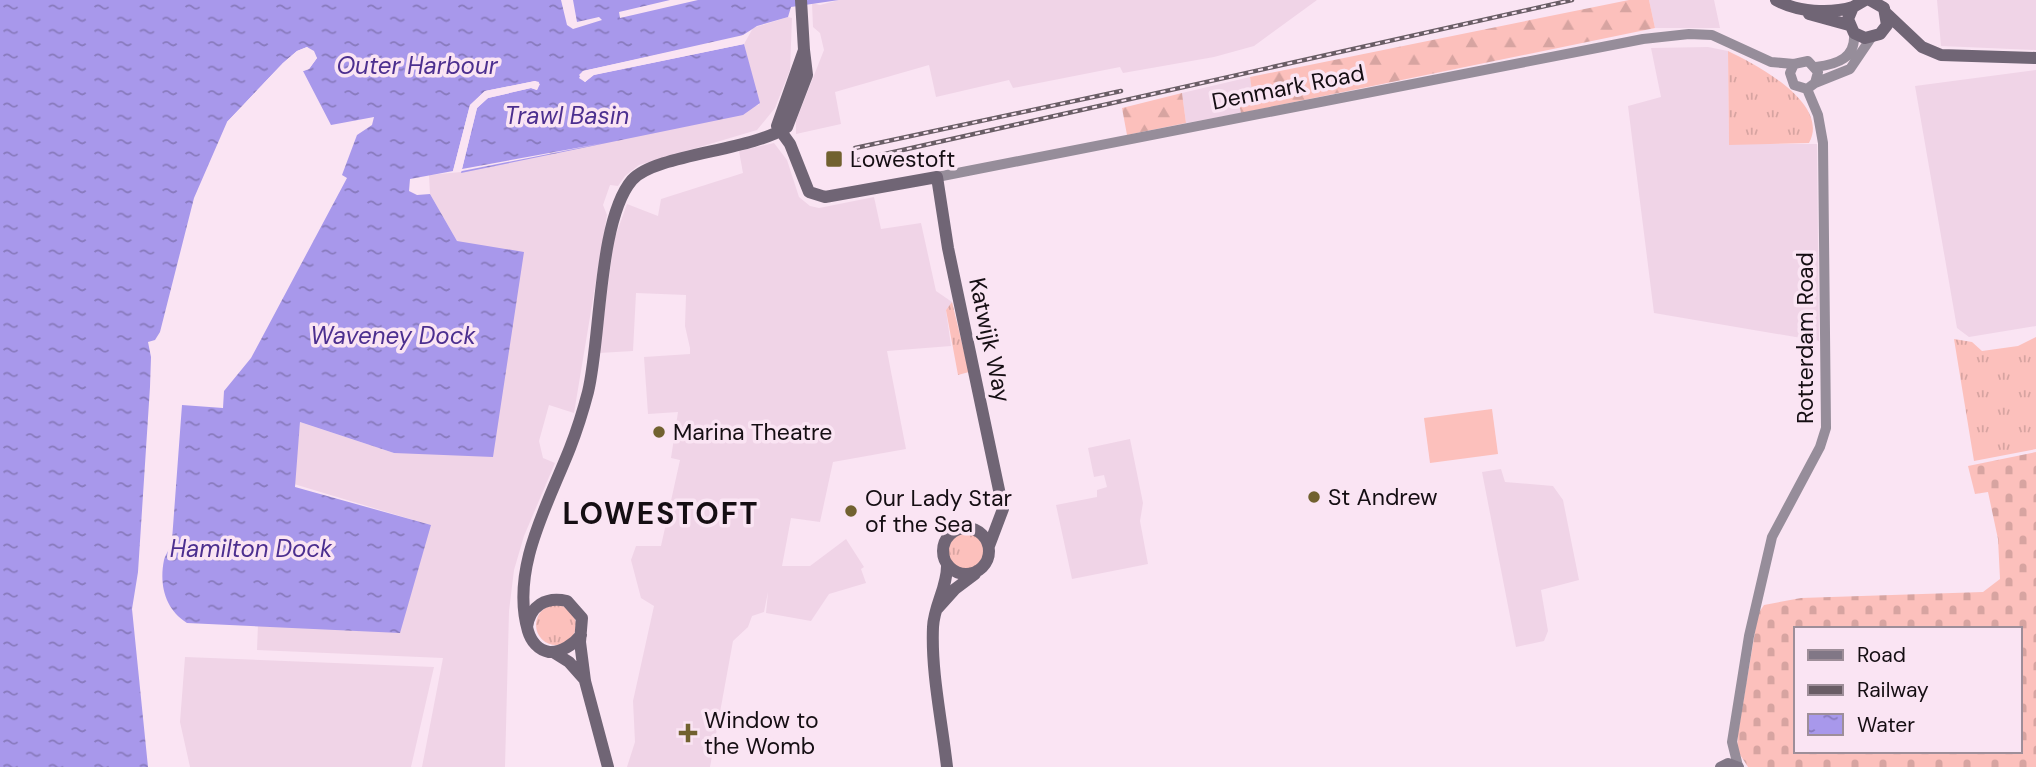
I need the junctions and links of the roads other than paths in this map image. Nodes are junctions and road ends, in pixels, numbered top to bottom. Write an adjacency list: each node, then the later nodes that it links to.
1 (801, 0): 10 (highway)
2 (1776, 0): 4 (highway)
3 (1868, 0): 5 (highway); 6 (highway)
4 (1796, 7): 5 (highway); 7 (highway)
5 (1853, 7): 7 (highway)
6 (1886, 13): 8 (highway); 9 (highway)
7 (1851, 29): 8 (highway); 14 (street)
8 (1876, 36): 9 (highway); 16 (street)
9 (1912, 38): 11 (highway)
10 (804, 50): 17 (highway); 17 (highway)
11 (2036, 58)
12 (1771, 62): 13 (street, Denmark Road); 15 (street, Denmark Road); 18 (street, Denmark Road)
13 (1794, 64): 14 (street); 15 (street)
14 (1816, 67): 16 (street)
15 (1791, 82): 16 (street)
16 (1811, 86): 31 (street, Rotterdam Road)
17 (780, 132): 18 (highway, Denmark Road); 24 (highway)
18 (937, 177): 19 (highway, Katwijk Way)
19 (1003, 512): 20 (highway); 21 (highway)
20 (970, 528): 21 (highway); 22 (highway)
21 (989, 546): 23 (highway)
22 (947, 564): 23 (highway); 26 (highway)
23 (981, 569): 26 (highway)
24 (525, 578): 25 (highway); 27 (highway)
25 (547, 601): 27 (highway); 28 (highway)
26 (936, 610): 34 (highway)
27 (527, 628): 29 (highway)
28 (581, 635): 29 (highway); 30 (highway)
29 (554, 652): 30 (highway)
30 (585, 681): 33 (highway)
31 (1732, 742): 32 (street, Rotterdam Road); 35 (street, Rotterdam Road)
32 (1738, 766): 35 (main road)
33 (608, 767)
34 (947, 767)
35 (1720, 767)

